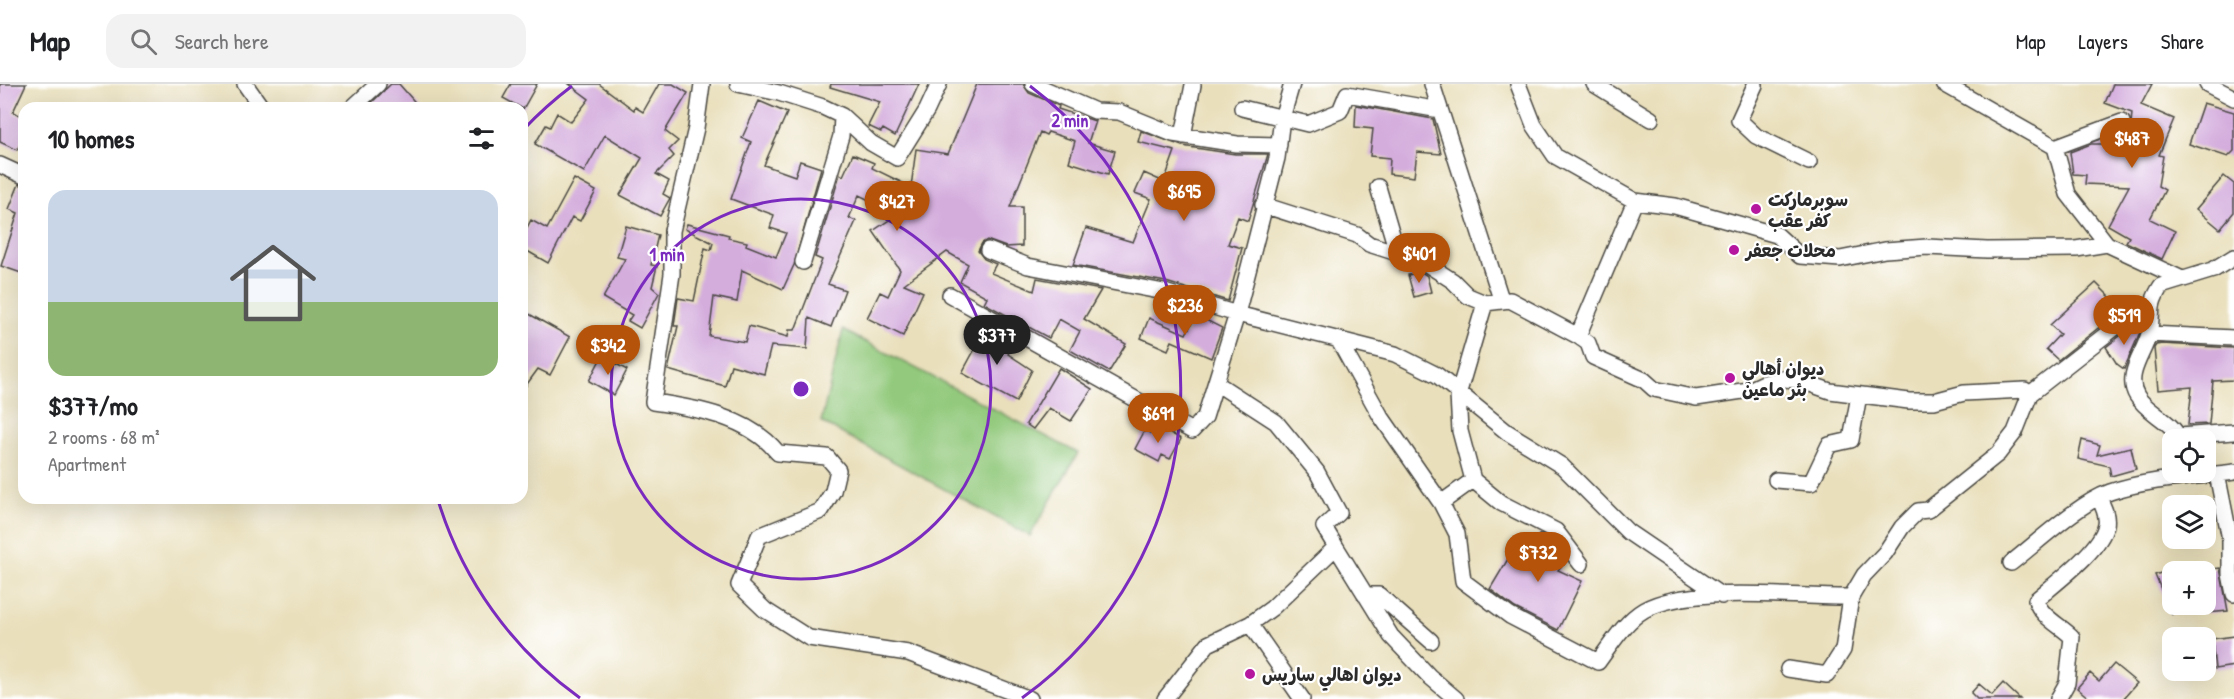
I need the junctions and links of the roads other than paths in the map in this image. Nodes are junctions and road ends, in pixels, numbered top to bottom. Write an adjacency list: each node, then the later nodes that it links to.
1 (245, 84): 18 (street)
2 (378, 84): 19 (street)
3 (702, 84): 73 (street)
4 (738, 84): 16 (street)
5 (939, 84): 22 (street)
6 (1033, 84): 26 (street)
7 (1193, 84): 26 (street)
8 (1292, 84): 23 (street)
9 (1432, 84): 21 (street)
10 (1518, 84): 33 (street)
11 (1594, 84): 24 (street)
12 (1754, 84): 13 (street); 29 (street)
13 (1768, 84)
14 (1944, 84): 28 (street)
15 (2207, 84): 17 (street)
16 (760, 86): 22 (street)
17 (2234, 98)
18 (257, 102)
19 (358, 102)
20 (1242, 108): 23 (street)
21 (1440, 110): 23 (street); 42 (street)
22 (842, 116): 39 (street)
23 (1282, 118): 27 (street)
24 (1651, 119)
25 (2122, 122): 28 (street)
26 (1183, 136): 27 (street)
27 (1279, 145): 34 (street)
28 (2055, 147): 35 (street)
29 (1809, 162)
30 (0, 165): 31 (street)
31 (18, 173)
32 (1378, 187): 37 (street)
33 (1635, 201): 35 (street); 46 (street)
34 (1263, 205): 37 (street); 44 (street)
35 (2107, 244): 40 (street)
36 (988, 250): 44 (street)
37 (1398, 255): 43 (street)
38 (2234, 257): 40 (street)
39 (803, 262)
40 (2182, 279): 45 (street)
41 (950, 295): 49 (street)
42 (1501, 299): 43 (street); 46 (street)
43 (1485, 303): 51 (street)
44 (1238, 314): 48 (street); 49 (street)
45 (2149, 326): 47 (street); 50 (street); 53 (street)
46 (1578, 336): 52 (street)
47 (2234, 338)
48 (1339, 340): 51 (street); 62 (street)
49 (1216, 383): 63 (street)
50 (2030, 394): 52 (street); 69 (street)
51 (1458, 395): 58 (street); 68 (street)
52 (1859, 395): 59 (street)
53 (2170, 429)
54 (2234, 432): 55 (street)
55 (2216, 434)
56 (2234, 472): 57 (street)
57 (2217, 474): 66 (street)
58 (1473, 480): 62 (street); 65 (street)
59 (1776, 480)
60 (2162, 481): 61 (street)
61 (2099, 498): 64 (street); 77 (street)
62 (1441, 503): 68 (street)
63 (1336, 547): 67 (street); 70 (street)
64 (2011, 563)
65 (1581, 564)
66 (2234, 594)
67 (1365, 595): 71 (street); 76 (street)
68 (1722, 596): 69 (street)
69 (1851, 597): 72 (street)
70 (1250, 624): 74 (street); 75 (street)
71 (1431, 641)
72 (1788, 669)
73 (1030, 699)
74 (1165, 699)
75 (1302, 699)
76 (1456, 699)
77 (2058, 699)

